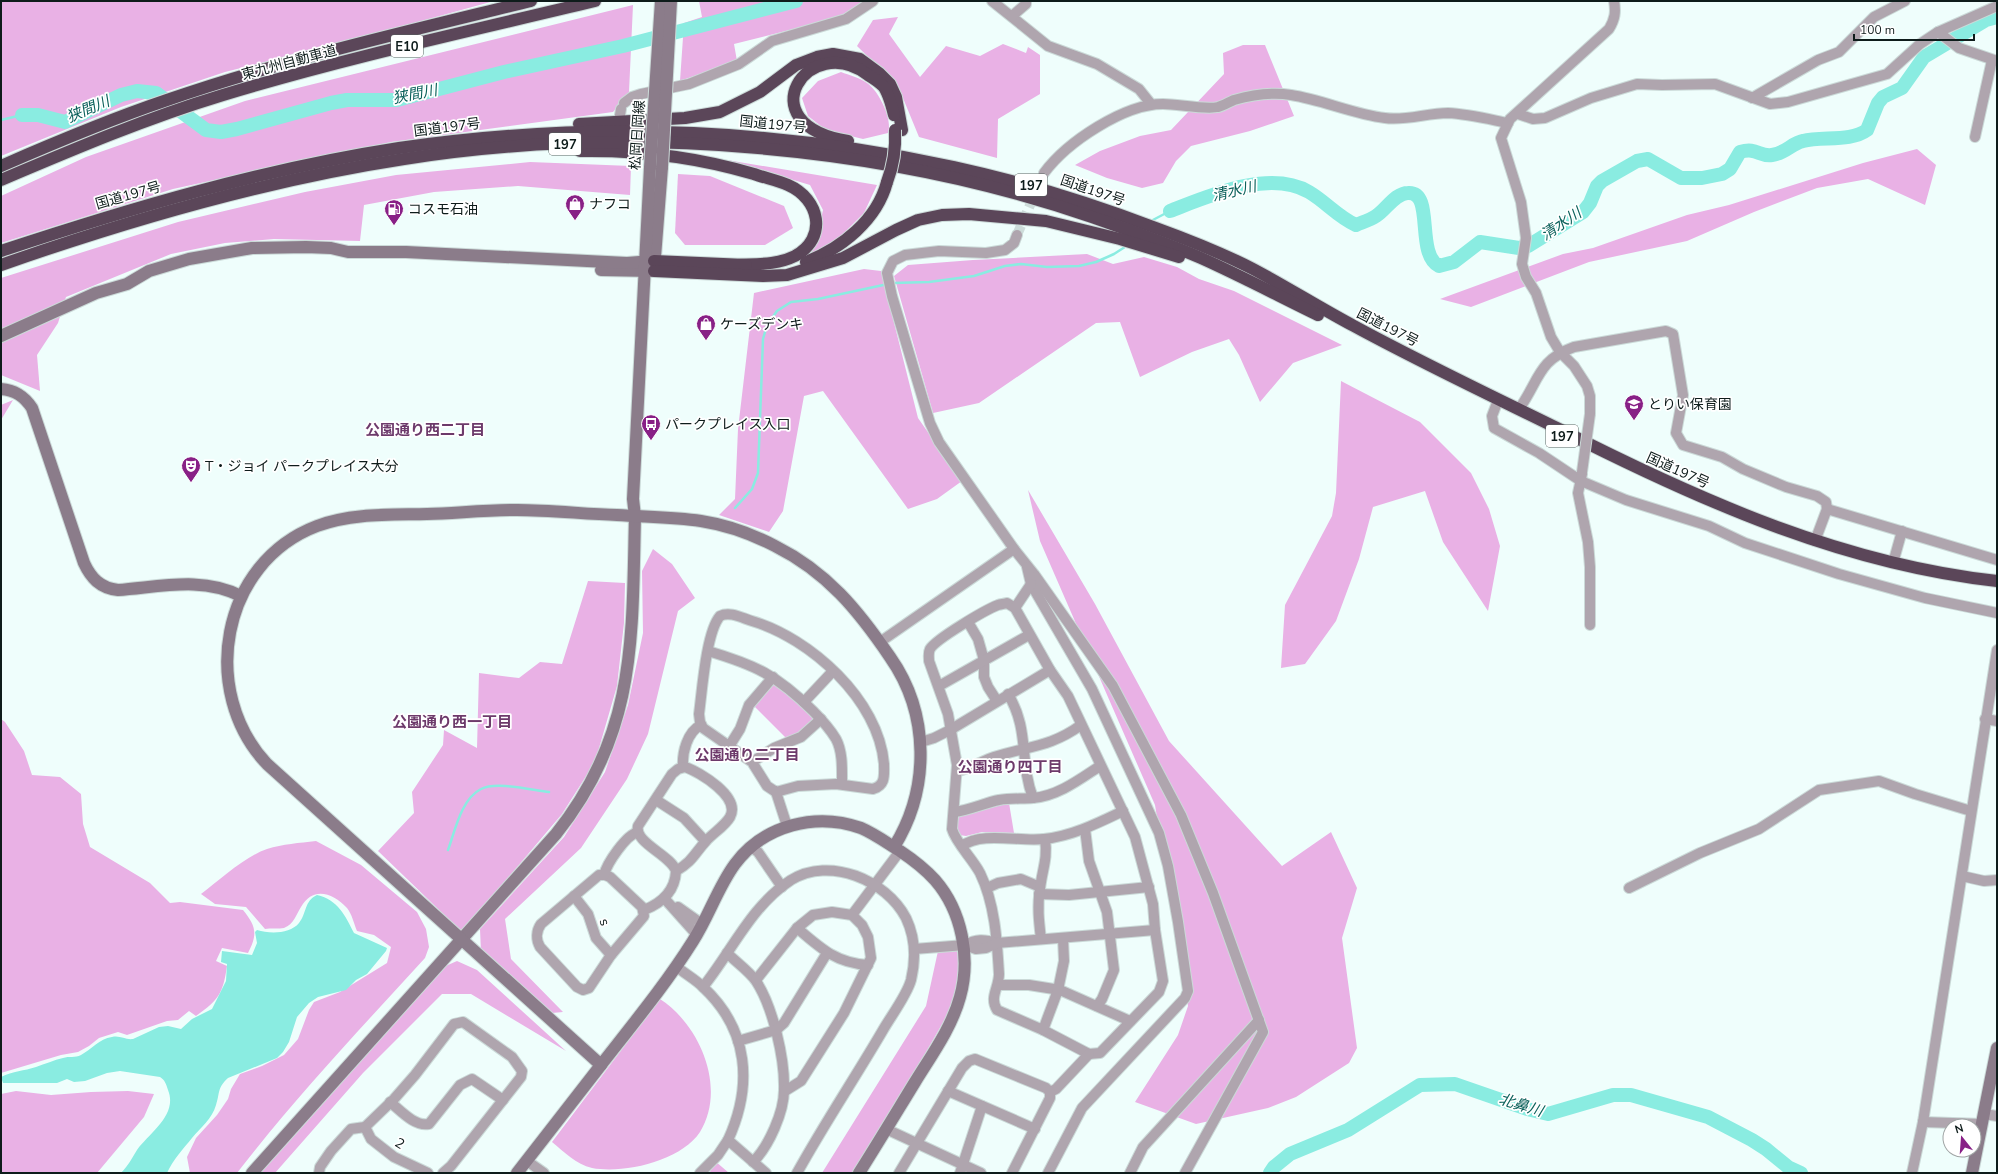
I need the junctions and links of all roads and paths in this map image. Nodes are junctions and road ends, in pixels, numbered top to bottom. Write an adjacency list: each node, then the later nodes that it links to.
1 (531, 1): 23 (highway, 東九州自動車道 / E10)
2 (594, 1): 27 (highway, 東九州自動車道 / E10)
3 (660, 1): 24 (street, 松岡日岡線, bridge)
4 (670, 1): 24 (street, 松岡日岡線, bridge)
5 (873, 1): 17 (street)
6 (992, 1): 11 (street)
7 (1026, 1): 11 (street)
8 (1614, 1): 16 (street)
9 (1905, 1): 14 (street)
10 (1997, 6): 12 (street)
11 (1012, 16): 15 (street)
12 (1940, 33): 13 (street); 14 (street)
13 (1994, 60): 21 (street)
14 (1752, 98): 16 (street)
15 (1151, 104): 18 (street); 25 (street)
16 (1518, 114): 18 (street)
17 (618, 121): 19 (highway); 20 (highway)
18 (1508, 123): 37 (street)
19 (899, 130): 26 (highway); 28 (highway)
20 (506, 136): 26 (highway, 国道197号 / 197); 30 (highway, 国道197号 / 197)
21 (1975, 137)
22 (395, 160): 32 (highway, 国道197号 / 197); 33 (highway); 35 (highway, 国道197号 / 197)
23 (1, 166)
24 (656, 167): 34 (street, 松岡日岡線)
25 (1044, 173)
26 (1008, 179): 40 (highway, 国道197号 / 197)
27 (1, 180)
28 (891, 181): 31 (highway); 33 (highway)
29 (1017, 235): 46 (street)
30 (1, 251)
31 (831, 261): 34 (highway); 35 (highway)
32 (1, 265)
33 (738, 265): 34 (highway)
34 (650, 266): 36 (street); 43 (street, 松岡日岡線)
35 (1264, 289): 39 (highway, 国道197号 / 197)
36 (1, 336)
37 (1560, 352): 40 (street); 41 (street, bridge); 42 (street)
38 (1, 389): 53 (street)
39 (1497, 403): 41 (street); 52 (highway, 国道197号 / 197)
40 (1519, 409): 45 (highway, 国道197号 / 197)
41 (1581, 476): 55 (street); 57 (street)
42 (1827, 509): 44 (street); 45 (street)
43 (635, 516): 53 (street); 59 (street); 118 (street, 松岡日岡線)
44 (1902, 531): 47 (street); 49 (street)
45 (1815, 541): 49 (highway, 国道197号 / 197)
46 (1014, 549): 48 (street); 59 (street)
47 (1997, 560)
48 (1025, 562): 51 (street); 133 (street)
49 (1893, 563): 50 (highway, 国道197号 / 197)
50 (1997, 581)
51 (1031, 584): 54 (street); 171 (street)
52 (1997, 589)
53 (241, 596): 118 (street)
54 (1015, 608): 56 (street); 58 (street)
55 (1997, 614)
56 (968, 622): 62 (street); 66 (street)
57 (1590, 625)
58 (1029, 635): 62 (street); 63 (street)
59 (880, 642): 76 (street)
60 (1997, 650): 71 (street)
61 (708, 651): 64 (street); 65 (street); 73 (street)
62 (984, 660): 66 (street); 68 (street)
63 (1050, 670): 67 (street); 74 (street)
64 (833, 672): 69 (street); 83 (street)
65 (773, 677): 69 (street); 77 (street)
66 (939, 686): 75 (street)
67 (1008, 694): 68 (street); 78 (street)
68 (997, 701): 75 (street)
69 (804, 702): 70 (street)
70 (821, 719): 79 (street); 83 (street)
71 (1985, 720): 72 (street); 88 (street)
72 (1997, 721)
73 (701, 725): 77 (street); 81 (street)
74 (1081, 725): 78 (street); 80 (street)
75 (951, 730): 76 (street); 82 (street)
76 (920, 742): 97 (street)
77 (730, 745): 79 (street)
78 (1024, 750): 82 (street); 85 (street)
79 (752, 762): 84 (street)
80 (1100, 766): 85 (street); 87 (street)
81 (683, 767): 86 (street); 94 (street)
82 (957, 771): 89 (street)
83 (842, 784): 84 (street)
84 (776, 792): 90 (street)
85 (1033, 798): 89 (street)
86 (656, 800): 92 (street); 94 (street)
87 (1123, 811): 91 (street); 104 (street)
88 (1971, 811): 100 (street); 106 (street)
89 (954, 812): 95 (street)
90 (787, 826): 96 (street); 97 (street)
91 (1085, 829): 93 (street); 108 (street)
92 (638, 832): 98 (street); 99 (street)
93 (1045, 839): 95 (street); 107 (street)
94 (706, 841): 98 (street)
95 (962, 846): 105 (street)
96 (751, 847): 103 (street); 114 (street)
97 (897, 849): 102 (street); 121 (street)
98 (676, 870): 110 (street)
99 (604, 875): 109 (street); 111 (street)
100 (1962, 876): 101 (street); 149 (street)
101 (1997, 880)
102 (875, 885): 103 (street); 112 (street); 122 (street)
103 (782, 887): 123 (street)
104 (1149, 887): 108 (street); 115 (street)
105 (987, 888): 107 (street); 120 (street)
106 (1629, 888)
107 (1039, 891): 108 (street); 119 (street)
108 (1099, 891): 116 (street)
109 (574, 896): 125 (street, s); 125 (street)
110 (664, 898): 111 (street); 114 (street)
111 (644, 910): 125 (street)
112 (852, 915): 113 (street); 126 (street)
113 (797, 928): 124 (street); 128 (street)
114 (700, 930): 127 (street)
115 (1155, 930): 116 (street); 134 (street)
116 (1110, 934): 117 (street); 132 (street)
117 (1063, 938): 119 (street); 131 (street)
118 (461, 939): 140 (street); 158 (street, 松岡日岡線)
119 (1041, 939): 120 (street)
120 (997, 943): 121 (street); 129 (street)
121 (965, 945): 122 (street); 151 (street)
122 (914, 949): 166 (street)
123 (727, 953): 128 (street); 130 (street)
124 (827, 954): 126 (street); 135 (street)
125 (611, 955)
126 (868, 965): 141 (street)
127 (676, 966): 130 (street); 140 (street)
128 (756, 980): 135 (street)
129 (999, 985): 131 (street); 136 (street)
130 (703, 986): 137 (street)
131 (1058, 990): 132 (street); 136 (street)
132 (1097, 1006): 134 (street)
133 (1259, 1020): 172 (street); 173 (street)
134 (1130, 1021): 139 (street)
135 (776, 1030): 137 (street); 141 (street)
136 (1043, 1030): 139 (street)
137 (738, 1041): 153 (street)
138 (1997, 1048): 148 (street)
139 (1089, 1054): 143 (street)
140 (601, 1064): 155 (street)
141 (784, 1091): 156 (street)
142 (948, 1091): 143 (street); 146 (street); 154 (street)
143 (1050, 1092): 152 (street)
144 (503, 1100): 145 (street); 145 (street); 161 (street)
145 (390, 1102): 150 (street)
146 (982, 1106): 152 (street); 157 (street)
147 (1997, 1116): 148 (street)
148 (1983, 1119): 149 (street); 175 (street)
149 (1923, 1122): 174 (street)
150 (365, 1127): 159 (street); 160 (street, 2)
151 (886, 1129): 154 (street); 167 (street)
152 (1035, 1130): 170 (street)
153 (728, 1140): 156 (street); 164 (street)
154 (917, 1144): 157 (street); 168 (street)
155 (527, 1160): 162 (street); 163 (street)
156 (753, 1162): 165 (street)
157 (961, 1169): 169 (street)
158 (252, 1173)
159 (319, 1173)
160 (428, 1173)
161 (443, 1173)
162 (517, 1173)
163 (544, 1173)
164 (700, 1173)
165 (766, 1173)
166 (797, 1173)
167 (860, 1173)
168 (899, 1173)
169 (981, 1173)
170 (1012, 1173)
171 (1048, 1173)
172 (1130, 1173)
173 (1185, 1173)
174 (1912, 1173)
175 (1972, 1173)

